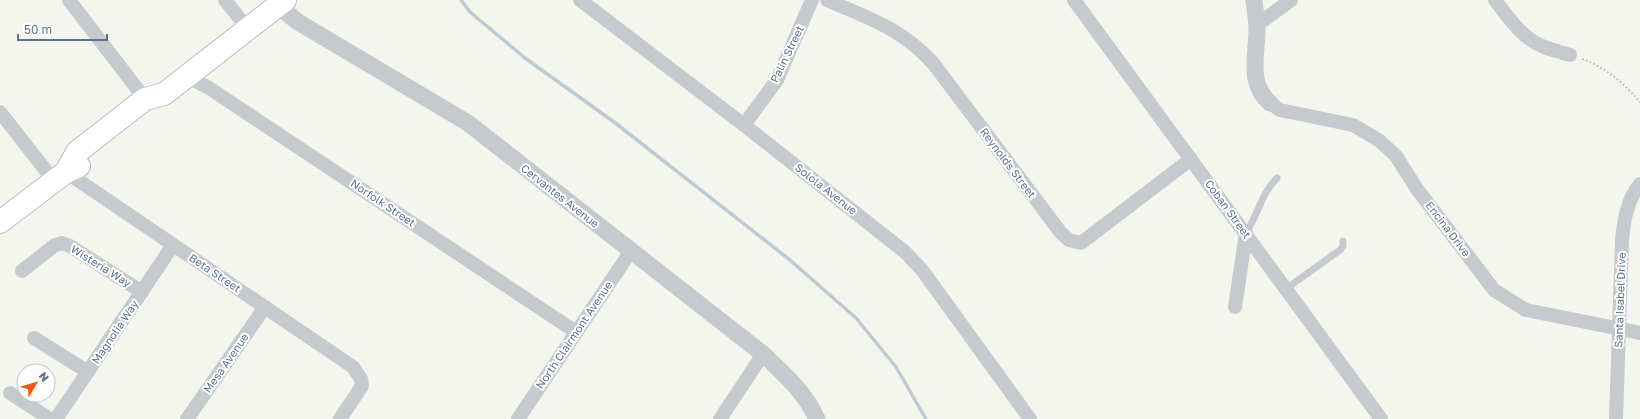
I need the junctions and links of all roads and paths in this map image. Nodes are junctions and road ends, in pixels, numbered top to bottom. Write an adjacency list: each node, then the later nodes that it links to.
1 (69, 0): 15 (street)
2 (225, 0): 12 (street)
3 (580, 0): 19 (street, Solola Avenue)
4 (812, 0): 19 (street, Palin Street)
5 (827, 0): 20 (street, Reynolds Street)
6 (1074, 0): 20 (street, Coban Street)
7 (1254, 0): 11 (street)
8 (1291, 0): 11 (street)
9 (1495, 0): 13 (street)
10 (281, 3): 12 (main road); 28 (street, Cervantes Avenue)
11 (1257, 25): 17 (street)
12 (248, 29): 14 (main road)
13 (1570, 55): 16 (path)
14 (188, 77): 15 (main road); 35 (street, Norfolk Street)
15 (154, 97): 21 (main road)
16 (1640, 102)
17 (1270, 103): 34 (street, Encina Drive)
18 (0, 112): 21 (street, Beta Street)
19 (744, 125): 48 (street, Solola Avenue)
20 (1191, 159): 25 (street, Coban Street)
21 (60, 176): 24 (main road); 27 (street, Beta Street)
22 (1277, 178): 25 (lane)
23 (1640, 184): 34 (street, Santa Isabel Drive)
24 (0, 222)
25 (1246, 233): 30 (street, Coban Street); 33 (street)
26 (1343, 241): 30 (lane)
27 (173, 245): 31 (street, Magnolia Way); 32 (street, Beta Street)
28 (631, 251): 35 (street, North Clairmont Avenue); 38 (street, Cervantes Avenue)
29 (22, 271): 31 (street, Wisteria Way)
30 (1287, 288): 49 (street, Coban Street)
31 (142, 292): 39 (street, Magnolia Way)
32 (265, 307): 43 (street, Mesa Avenue); 44 (street, Beta Street)
33 (1235, 307)
34 (1620, 330): 36 (street, Encina Drive); 50 (street, Santa Isabel Drive)
35 (576, 332): 45 (street, North Clairmont Avenue)
36 (1640, 334)
37 (34, 338): 39 (street)
38 (763, 354): 46 (street); 47 (street, Cervantes Avenue)
39 (88, 372): 42 (street, Magnolia Way)
40 (10, 393): 41 (street)
41 (50, 419)
42 (56, 419)
43 (187, 419)
44 (340, 419)
45 (518, 419)
46 (720, 419)
47 (817, 419)
48 (1030, 419)
49 (1381, 419)
50 (1616, 419)

